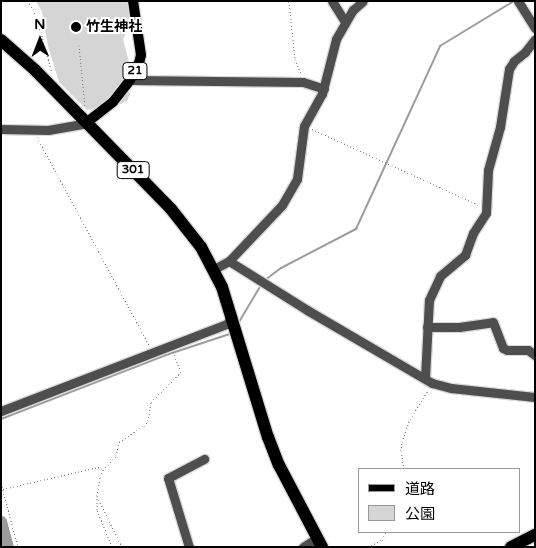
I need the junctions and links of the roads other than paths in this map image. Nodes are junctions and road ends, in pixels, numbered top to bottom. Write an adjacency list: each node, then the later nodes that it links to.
1 (133, 1): 9 (main road, 21)
2 (332, 1): 5 (street)
3 (362, 1): 5 (street)
4 (518, 2): 6 (street)
5 (345, 22): 10 (street)
6 (535, 28)
7 (535, 39): 16 (street)
8 (1, 40): 11 (highway, 301)
9 (130, 80): 10 (street); 11 (main road, 21)
10 (324, 89): 13 (street)
11 (86, 122): 12 (street); 14 (highway, 301)
12 (1, 129)
13 (229, 261): 14 (street); 18 (street)
14 (214, 269): 15 (highway, 301)
15 (235, 322): 20 (street); 23 (highway, 301)
16 (427, 326): 17 (street); 18 (street)
17 (535, 355)
18 (428, 380): 19 (street)
19 (535, 397)
20 (1, 411)
21 (204, 459): 24 (street)
22 (535, 535): 26 (highway)
23 (320, 542): 25 (street)
24 (189, 547)
25 (303, 547)
26 (511, 547)

